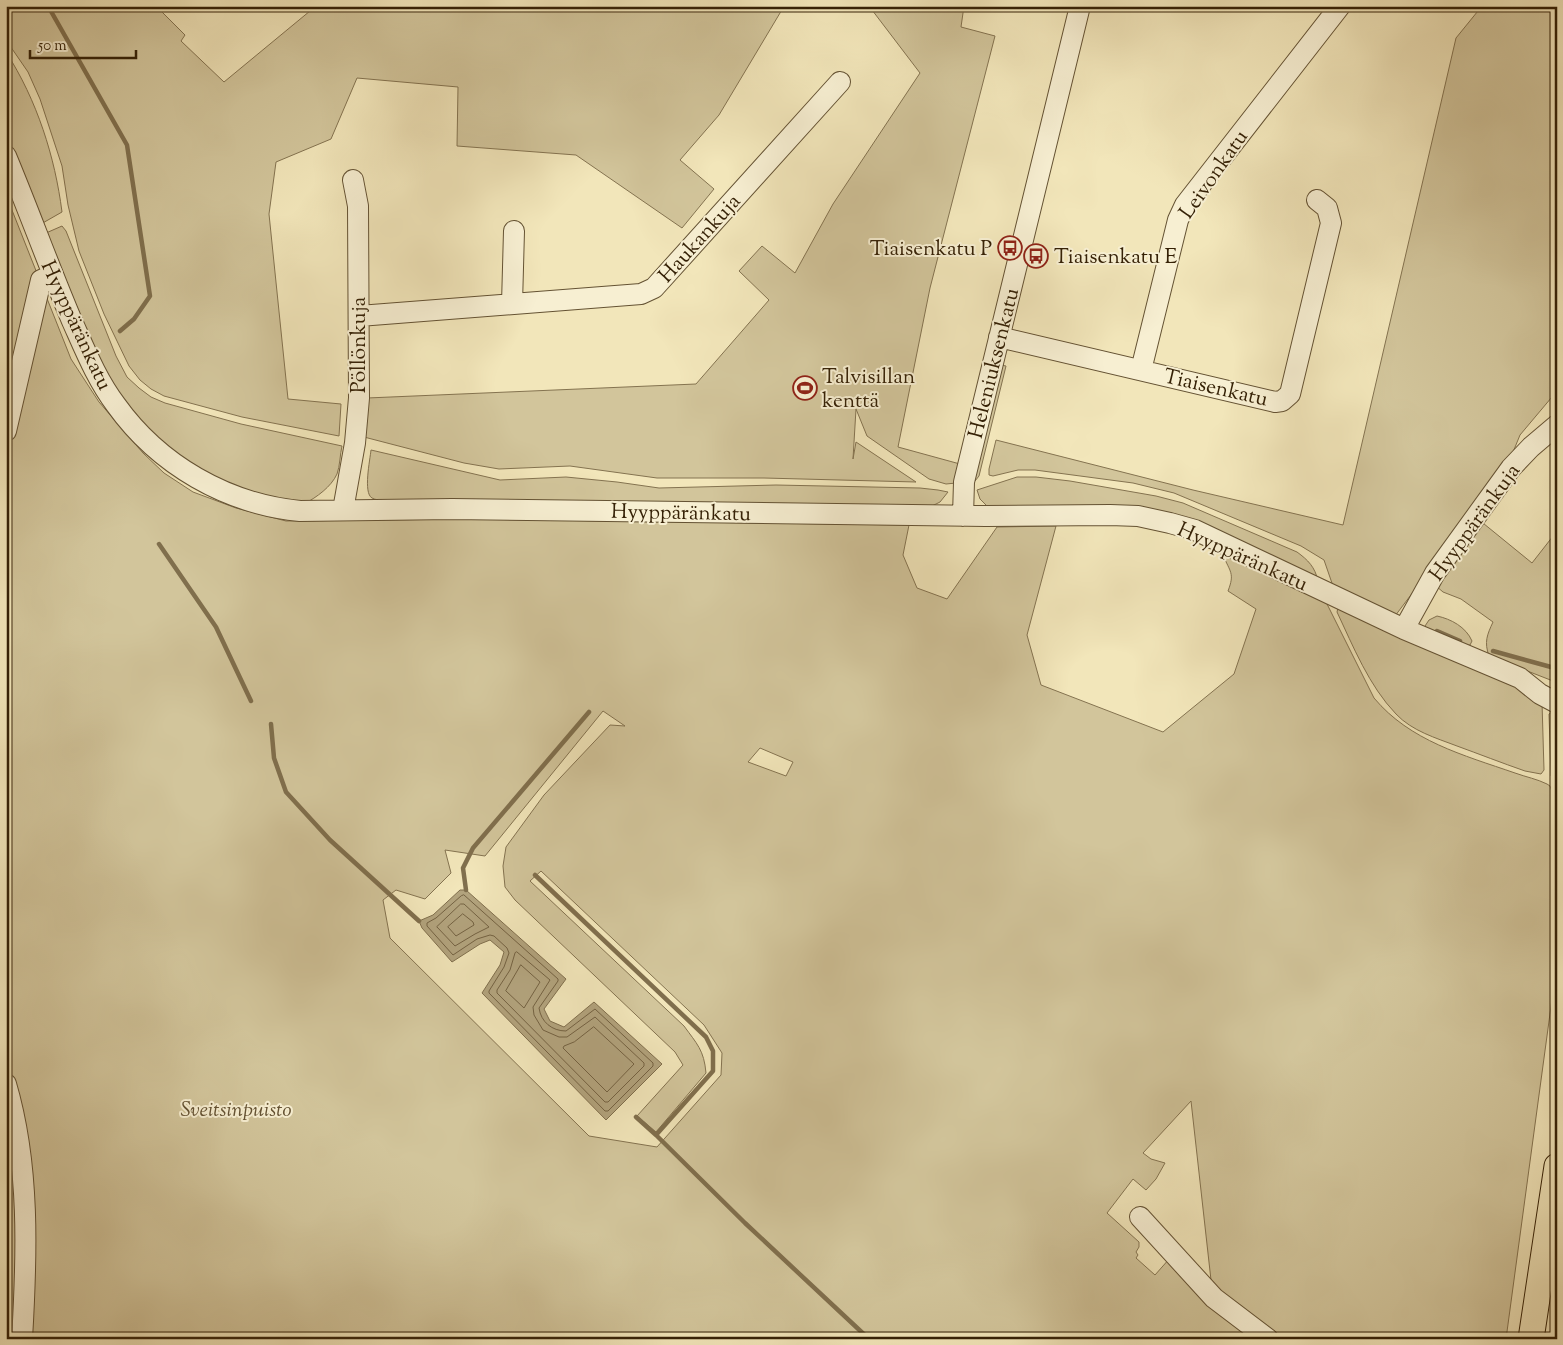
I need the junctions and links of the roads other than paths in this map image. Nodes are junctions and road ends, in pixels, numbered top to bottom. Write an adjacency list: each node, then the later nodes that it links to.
1 (1080, 6): 11 (street, Heleniuksenkatu)
2 (1340, 6): 12 (street, Leivonkatu)
3 (840, 82): 9 (street, Haukankuja)
4 (6, 156): 8 (street, Hyyppäränkatu)
5 (353, 180): 10 (street, Pöllönkuja)
6 (1317, 200): 12 (street, Tiaisenkatu)
7 (514, 231): 9 (street)
8 (52, 275): 14 (street); 15 (street, Hyyppäränkatu)
9 (512, 304): 10 (street, Haukankuja)
10 (359, 316): 15 (street, Pöllönkuja)
11 (999, 337): 12 (street, Tiaisenkatu); 16 (street, Heleniuksenkatu)
12 (1141, 370)
13 (1557, 425): 17 (street, Hyyppäränkuja)
14 (6, 431)
15 (343, 510): 16 (street, Hyyppäränkatu)
16 (964, 516): 17 (street, Hyyppäränkatu)
17 (1404, 629): 18 (street, Hyyppäränkatu)
18 (1520, 678): 19 (street, Hyyppäränkatu); 20 (street, Hyyppäränkatu)
19 (1557, 687)
20 (1557, 703)
21 (6, 1084): 24 (street)
22 (1557, 1166): 26 (main road)
23 (1140, 1217): 25 (street)
24 (22, 1339)
25 (1268, 1339)
26 (1531, 1339)

